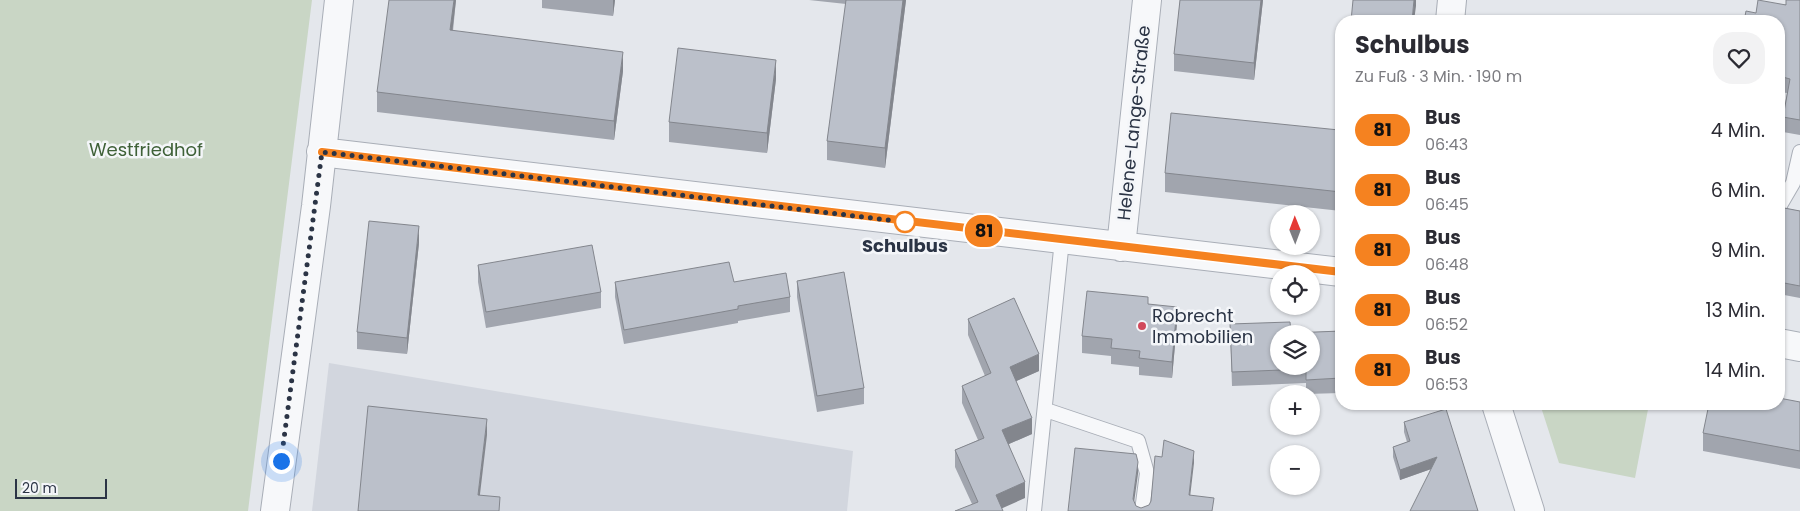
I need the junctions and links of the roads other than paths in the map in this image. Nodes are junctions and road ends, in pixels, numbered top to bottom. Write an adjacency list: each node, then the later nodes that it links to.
1 (339, 0): 5 (street)
2 (1147, 0): 9 (street, Helene-Lange-Straße)
3 (1452, 0): 4 (street)
4 (1451, 15)
5 (322, 152): 8 (street); 15 (street)
6 (1800, 152): 7 (lane)
7 (1785, 197)
8 (1062, 240): 9 (street); 13 (lane)
9 (1121, 246): 10 (street)
10 (1335, 271)
11 (1785, 344): 12 (street)
12 (1800, 347)
13 (1046, 410): 16 (lane); 17 (lane)
14 (1498, 410): 18 (street)
15 (275, 511)
16 (1034, 511)
17 (1142, 511)
18 (1530, 511)

